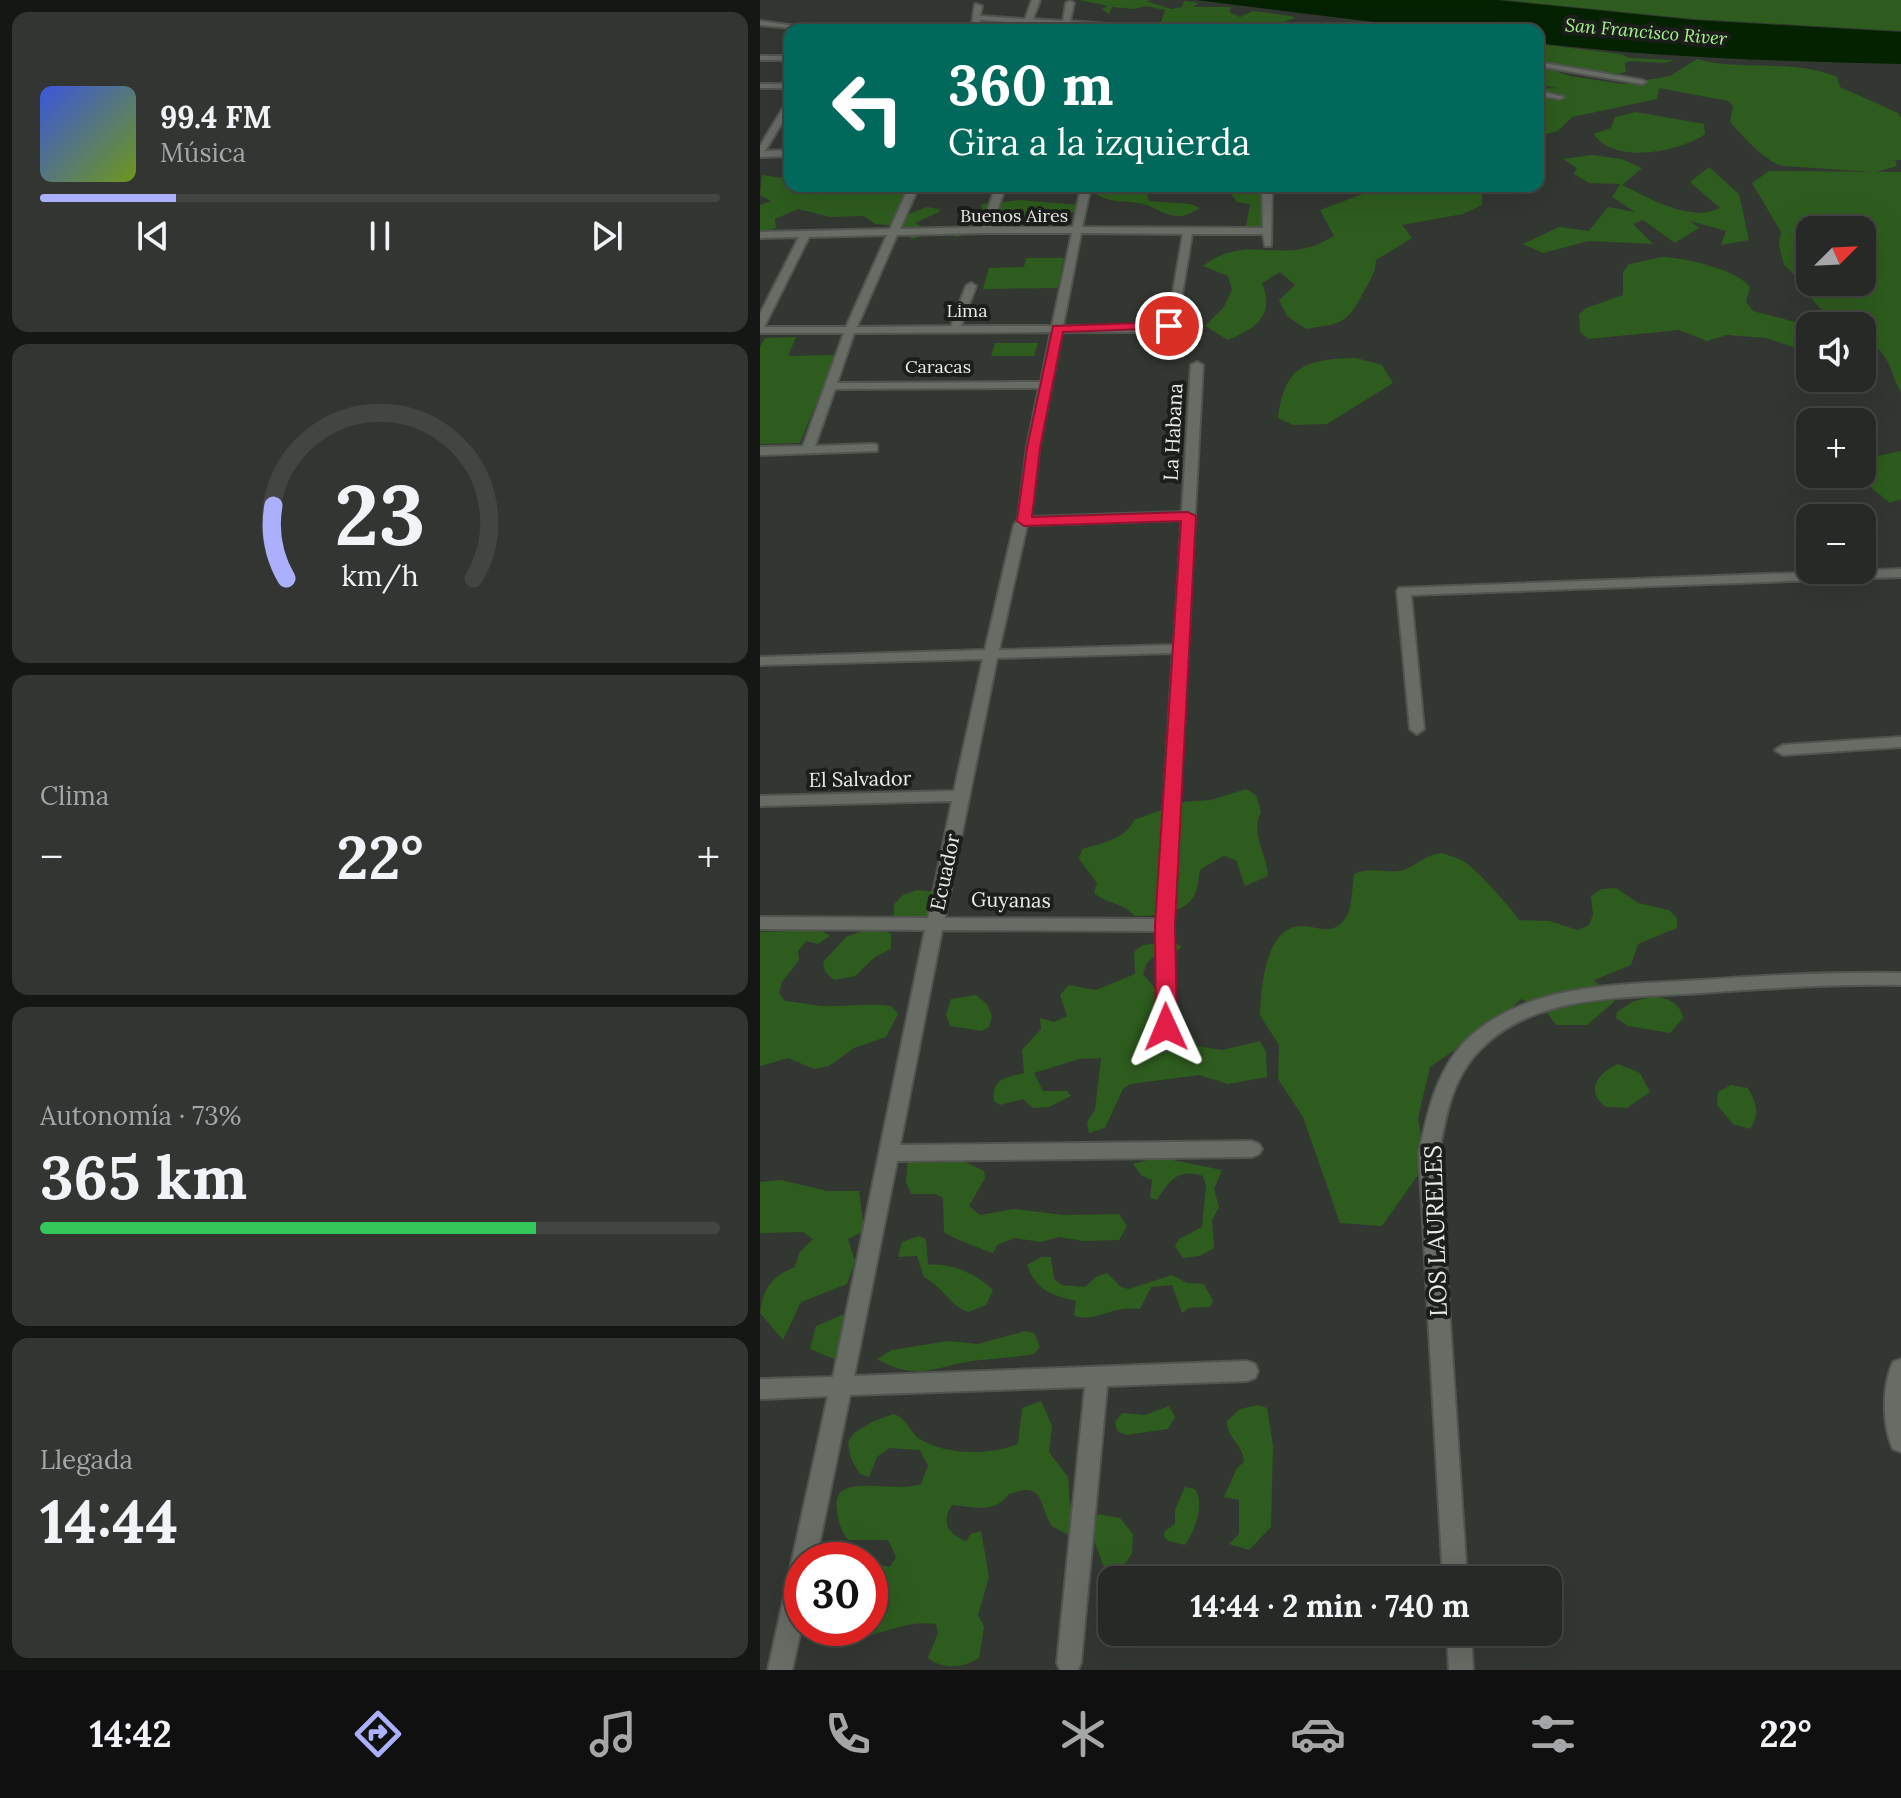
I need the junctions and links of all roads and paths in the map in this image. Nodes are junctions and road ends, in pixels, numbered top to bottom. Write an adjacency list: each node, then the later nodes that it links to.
1 (1036, 0): 5 (street)
2 (1070, 3): 8 (street)
3 (978, 6): 4 (street)
4 (978, 18): 5 (street); 7 (street)
5 (1028, 22): 8 (street)
6 (760, 23): 9 (street)
7 (976, 24)
8 (1066, 24)
9 (784, 26)
10 (760, 31): 11 (street)
11 (784, 31)
12 (760, 58): 13 (street)
13 (784, 58)
14 (1544, 65): 15 (street)
15 (1642, 82)
16 (760, 86): 17 (street)
17 (784, 86)
18 (1544, 94): 19 (street)
19 (1560, 97)
20 (784, 121): 21 (street)
21 (760, 153): 22 (street)
22 (784, 153)
23 (911, 192): 31 (street)
24 (999, 192): 27 (street)
25 (1085, 192): 30 (street, Ecuador)
26 (1267, 192): 29 (street)
27 (986, 230): 30 (street, Buenos Aires); 31 (street, Buenos Aires)
28 (1188, 231): 29 (street, Buenos Aires); 30 (street, Buenos Aires); 38 (street, Lima)
29 (1267, 231): 34 (street)
30 (1077, 232): 38 (street, Ecuador)
31 (891, 233): 33 (street, Buenos Aires); 39 (street)
32 (760, 235): 33 (street, Buenos Aires)
33 (805, 235): 36 (street)
34 (1268, 244)
35 (971, 286): 37 (street)
36 (760, 328): 39 (street, Lima)
37 (955, 329): 38 (street, Lima); 39 (street, Lima)
38 (1057, 329): 41 (street, Ecuador)
39 (850, 330): 42 (street)
40 (1197, 365): 46 (street, La Habana)
41 (1045, 385): 42 (street, Caracas); 47 (street, Ecuador)
42 (832, 386): 44 (street)
43 (873, 448): 44 (street)
44 (808, 450): 45 (street)
45 (760, 451)
46 (1188, 516): 47 (street); 49 (street, La Habana)
47 (1024, 521): 50 (street, Ecuador)
48 (1901, 573): 52 (street)
49 (1180, 649): 50 (street); 59 (street, La Habana)
50 (990, 657): 51 (street); 55 (street, Ecuador)
51 (760, 661)
52 (1417, 729)
53 (1901, 742): 54 (street)
54 (1783, 750)
55 (961, 796): 56 (street, El Salvador); 57 (street, Ecuador)
56 (760, 801)
57 (935, 921): 58 (street, Guyanas); 59 (street, Guyanas); 63 (street, Ecuador)
58 (760, 923)
59 (1165, 925): 61 (street, La Habana)
60 (1901, 979): 71 (street, LOS LAURELES)
61 (1167, 1036)
62 (1252, 1149): 63 (street)
63 (890, 1153): 67 (street, Ecuador)
64 (1901, 1369): 69 (street)
65 (1247, 1371): 66 (street)
66 (1097, 1377): 67 (street); 74 (street)
67 (843, 1386): 68 (street); 70 (street, Ecuador)
68 (760, 1389)
69 (1901, 1442)
70 (808, 1542)
71 (1454, 1566)
72 (785, 1646): 75 (street)
73 (1460, 1646): 76 (street)
74 (1069, 1663)
75 (780, 1670)
76 (1461, 1670)

